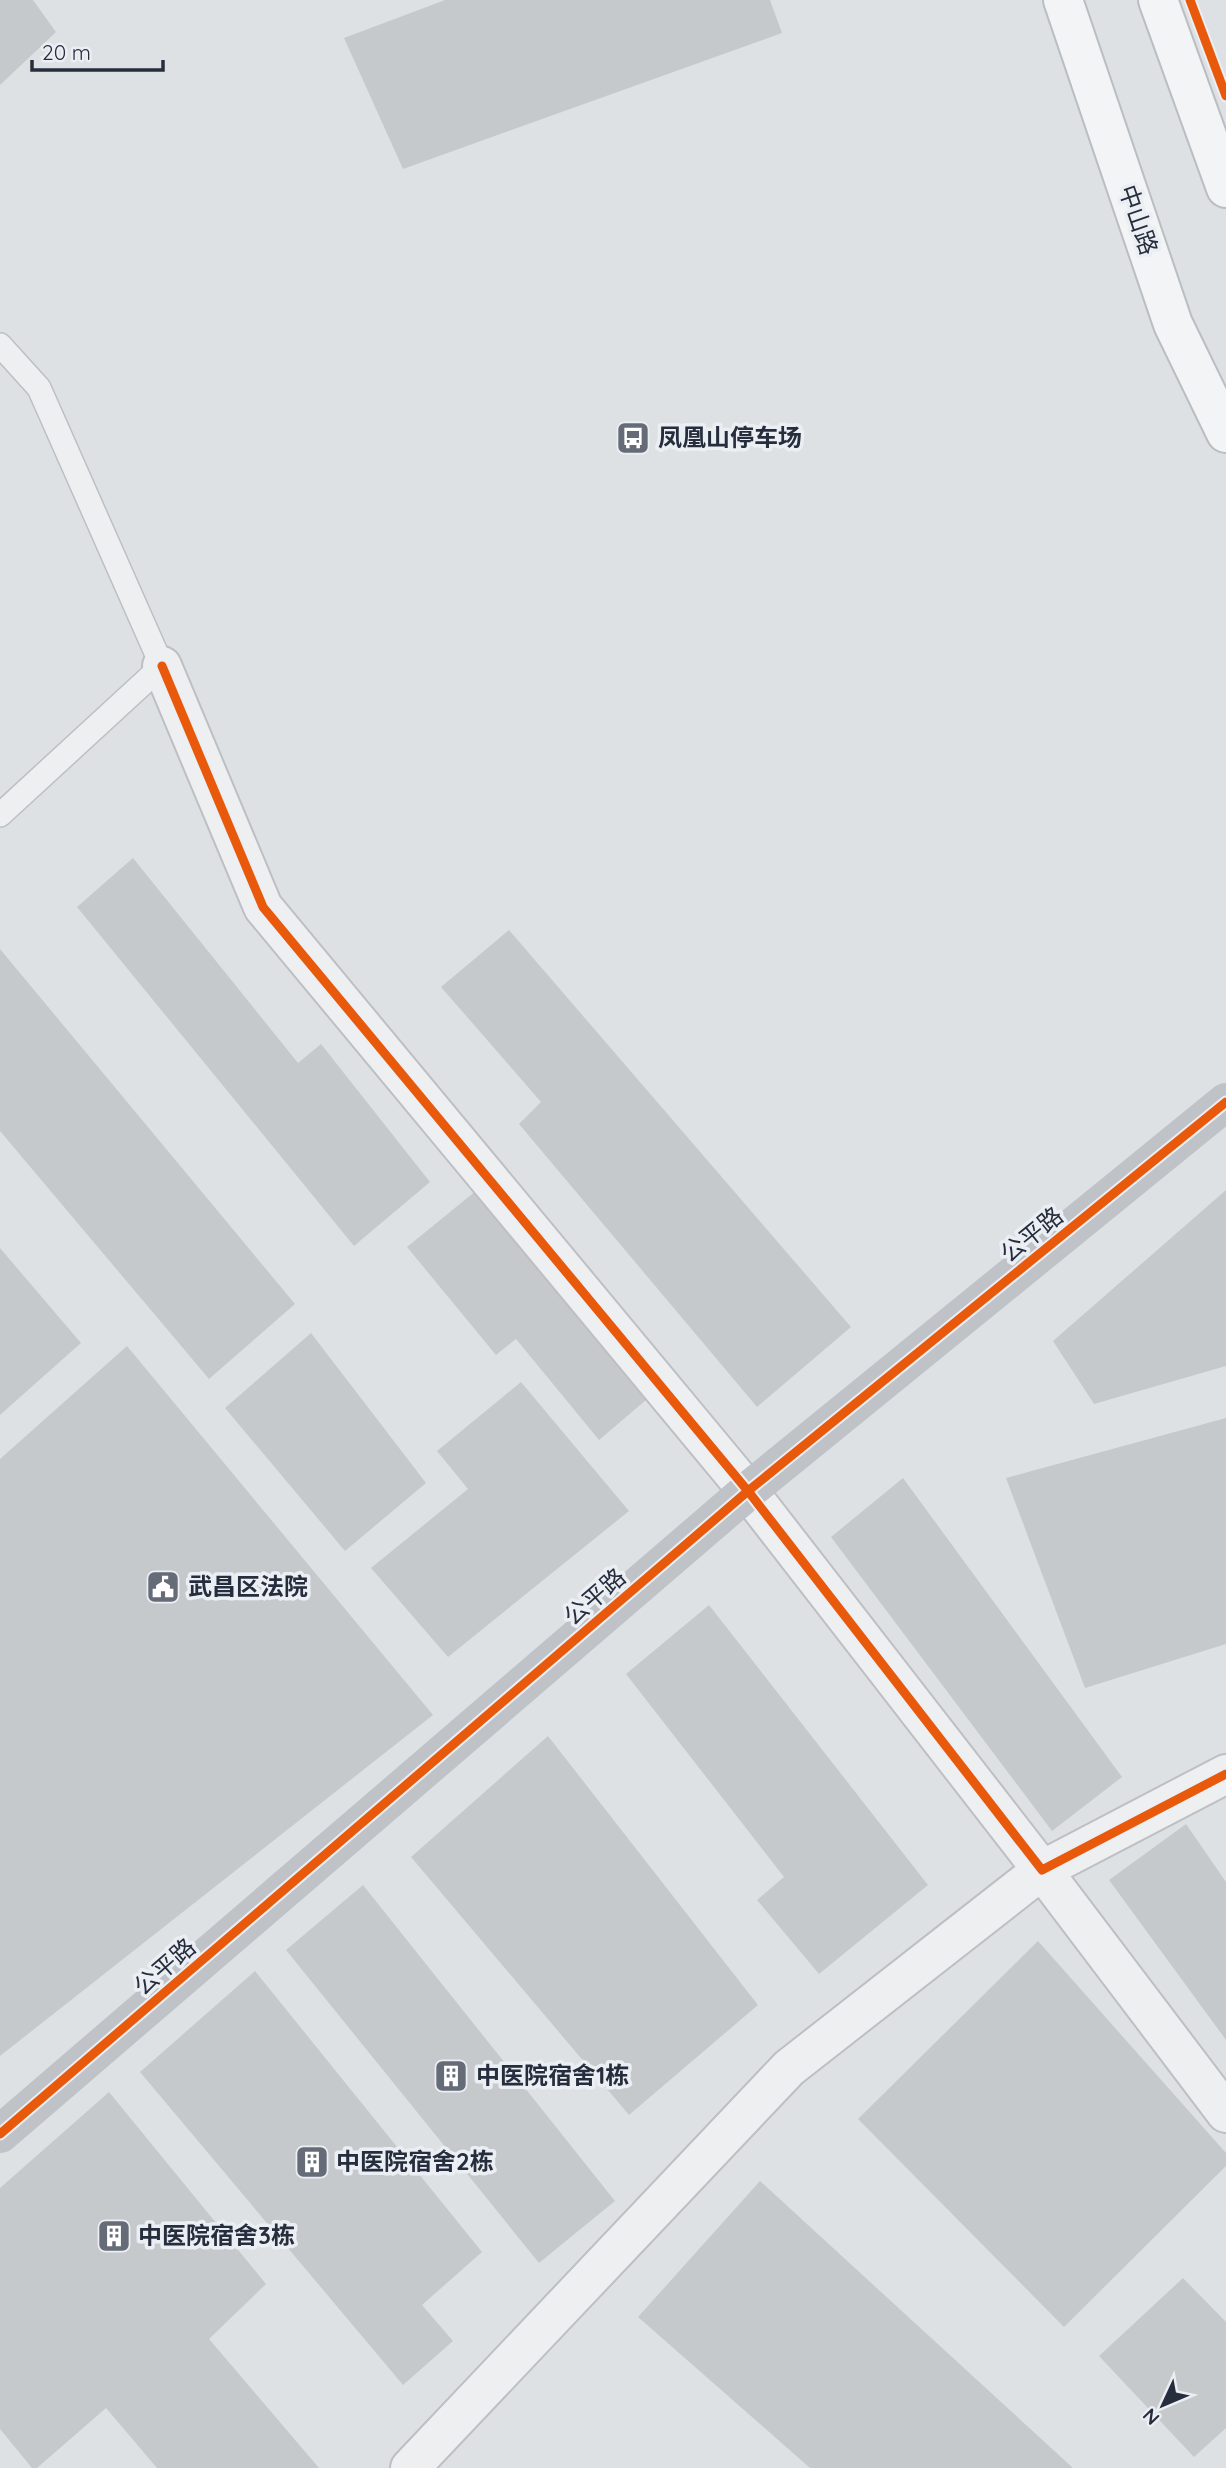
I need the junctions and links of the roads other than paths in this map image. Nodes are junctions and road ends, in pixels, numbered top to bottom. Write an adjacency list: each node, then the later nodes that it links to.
1 (1063, 0): 5 (main road, 中山路)
2 (1158, 0): 3 (main road)
3 (1226, 188)
4 (0, 345): 6 (lane)
5 (1226, 433)
6 (162, 666): 7 (lane); 9 (street)
7 (0, 815)
8 (1226, 1102): 9 (street, 公平路)
9 (748, 1491): 11 (street); 13 (street, 公平路)
10 (1226, 1774): 11 (street)
11 (1042, 1870): 12 (street); 14 (street)
12 (1226, 2113)
13 (0, 2134)
14 (410, 2468)

